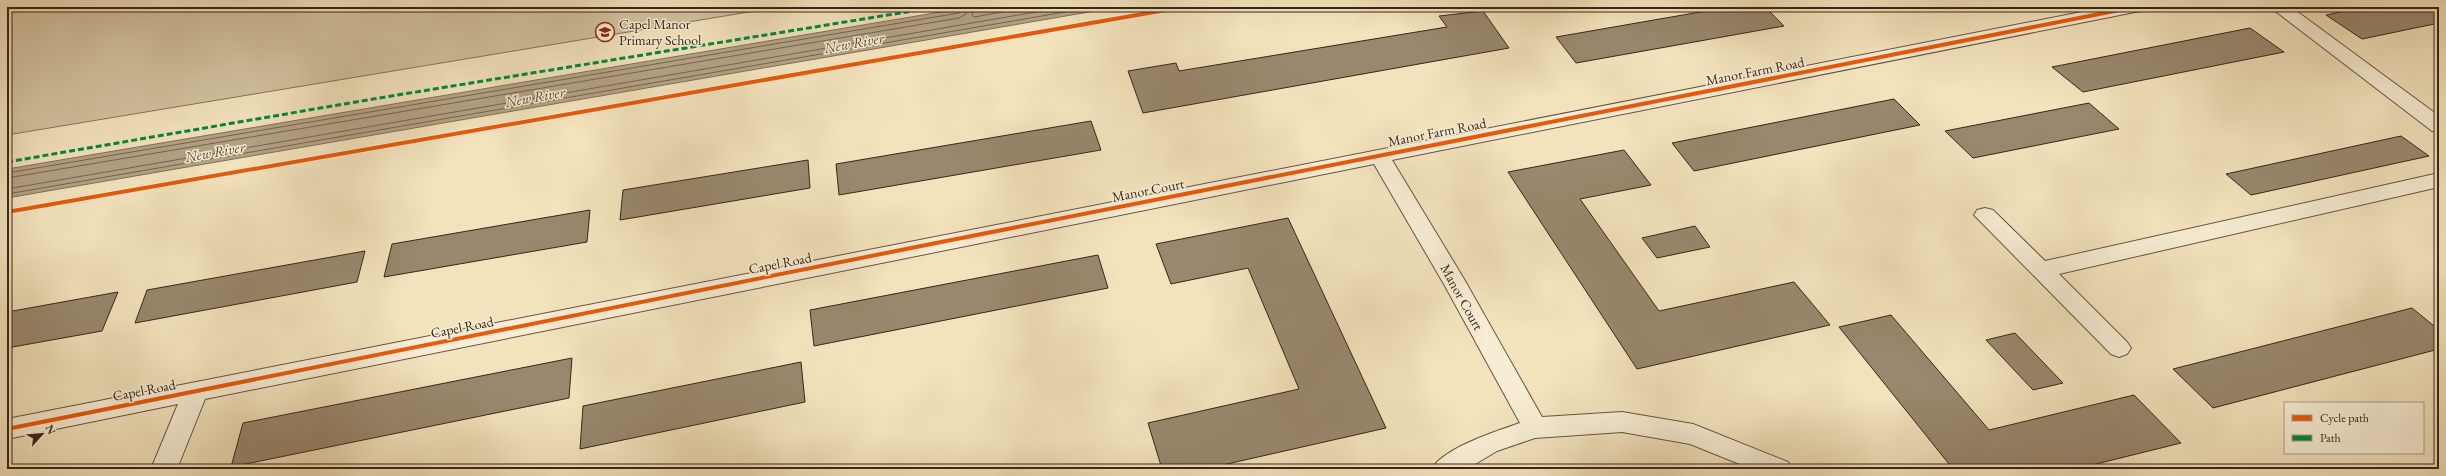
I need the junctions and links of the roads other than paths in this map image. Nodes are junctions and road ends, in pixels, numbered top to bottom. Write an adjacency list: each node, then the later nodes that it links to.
1 (2135, 7): 4 (street, Manor Farm Road)
2 (2279, 7): 3 (street)
3 (2439, 126)
4 (1378, 155): 7 (street, Manor Court); 11 (street, Manor Court)
5 (2439, 180): 8 (street)
6 (1985, 215): 8 (street)
7 (921, 246): 10 (street, Capel Road)
8 (2042, 270): 9 (street)
9 (2119, 348)
10 (195, 392): 12 (street, Capel Road); 13 (street)
11 (1535, 428): 14 (street); 15 (street)
12 (7, 429)
13 (164, 469)
14 (1444, 469)
15 (1779, 469)

